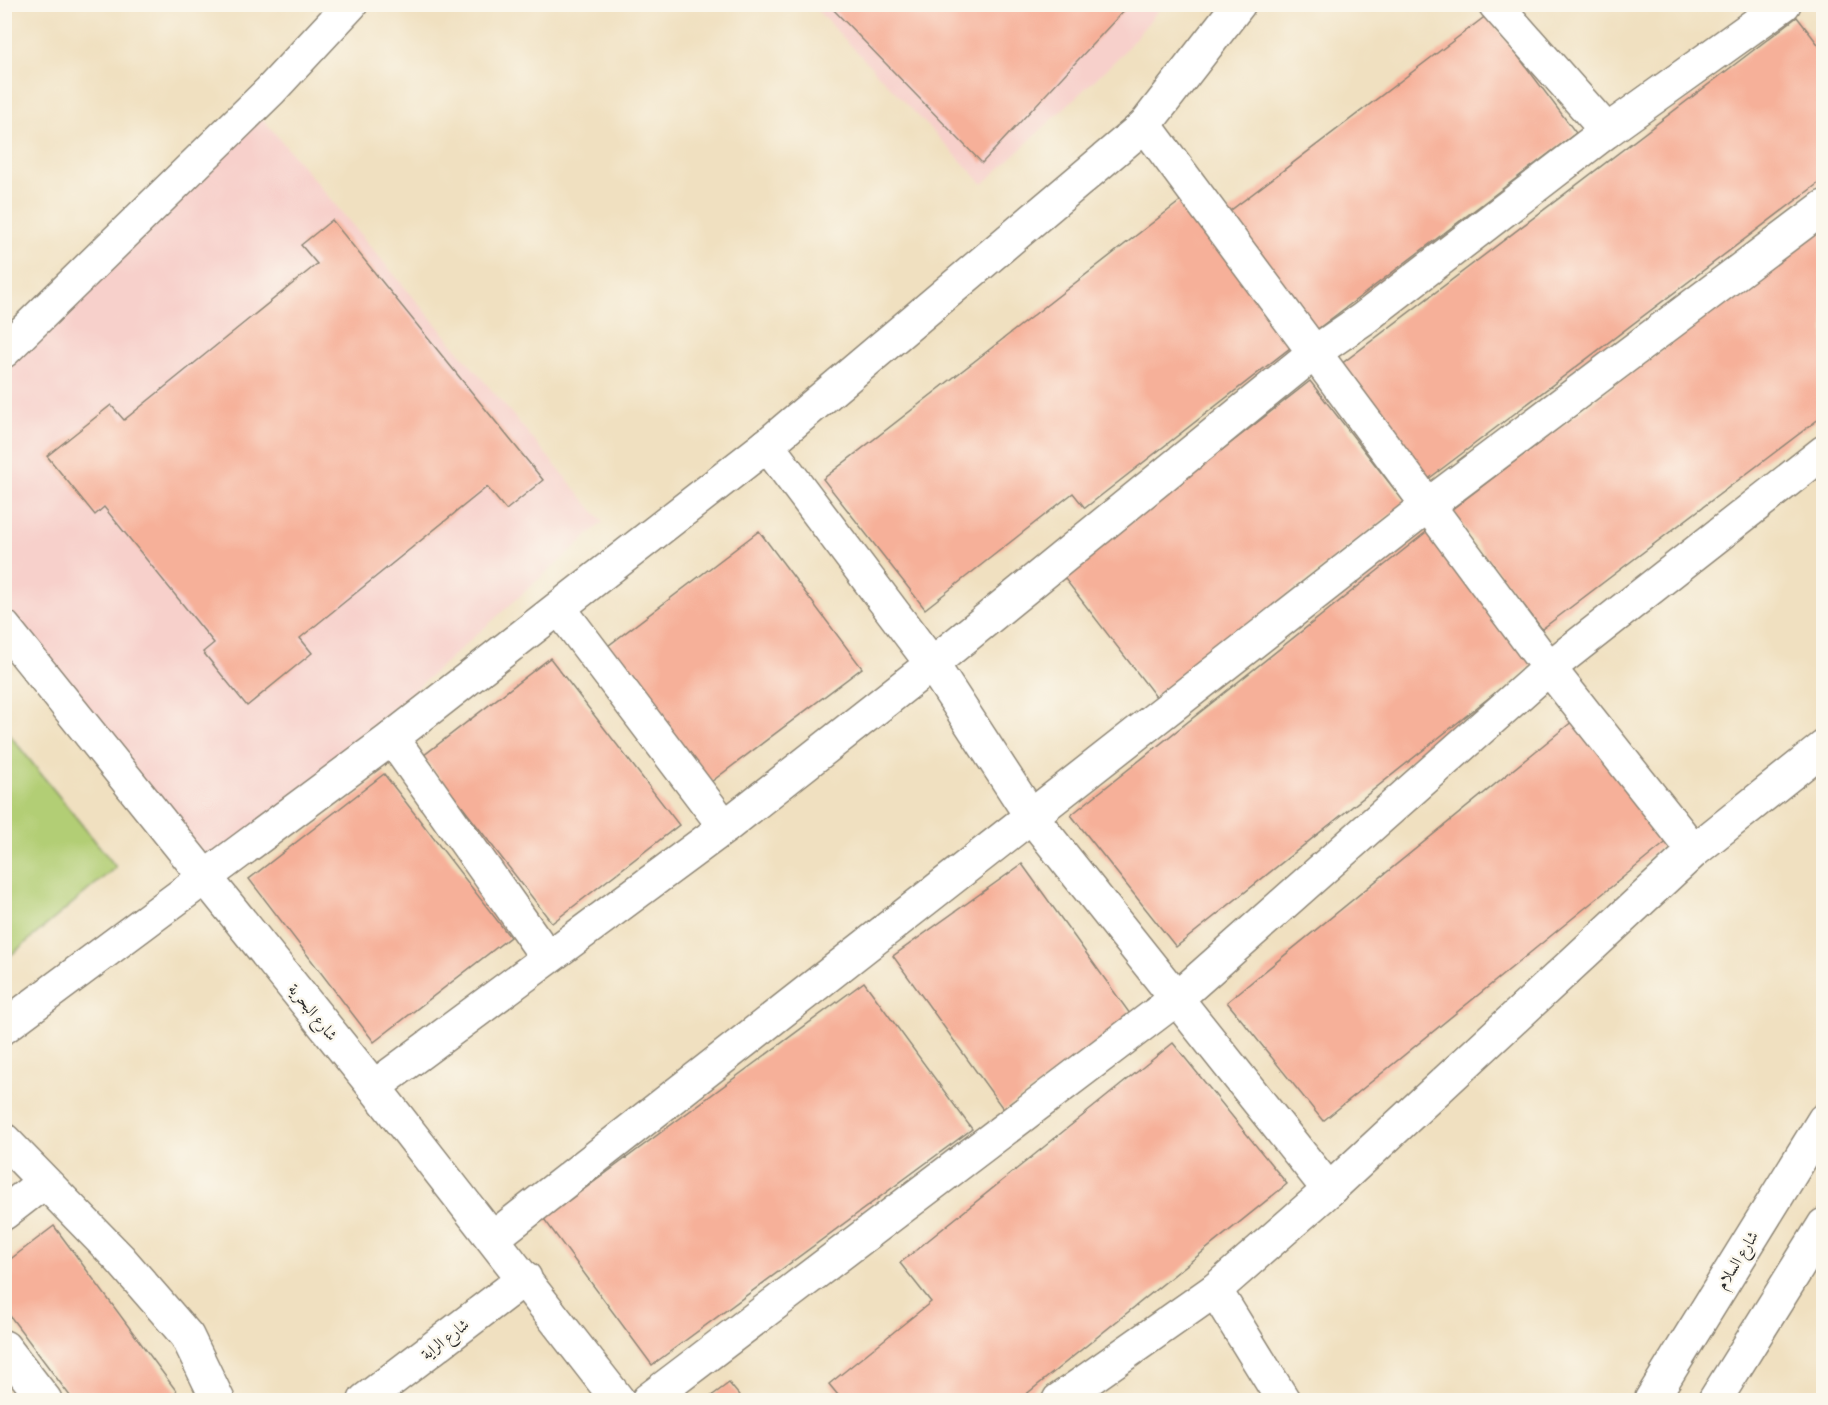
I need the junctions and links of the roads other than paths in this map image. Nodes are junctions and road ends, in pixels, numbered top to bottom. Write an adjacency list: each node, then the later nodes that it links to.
1 (351, 4): 8 (street)
2 (1239, 4): 5 (street)
3 (1495, 4): 6 (street)
4 (1784, 4): 6 (street)
5 (1144, 124): 9 (street); 10 (street)
6 (1607, 130): 9 (street)
7 (1824, 207): 12 (street)
8 (4, 351)
9 (1315, 352): 12 (street); 15 (street)
10 (767, 446): 13 (street); 15 (street)
11 (1824, 452): 16 (street)
12 (1428, 505): 16 (street); 19 (street)
13 (559, 608): 17 (street); 20 (street)
14 (4, 627): 22 (street, شارع البحرية)
15 (932, 664): 19 (street); 20 (street)
16 (1549, 668): 21 (street); 24 (street)
17 (392, 738): 22 (street); 23 (street)
18 (1824, 747): 21 (street)
19 (1031, 816): 24 (street); 33 (street)
20 (725, 827): 23 (street)
21 (1694, 851): 30 (street)
22 (204, 878): 25 (street); 26 (street, شارع البحرية)
23 (547, 957): 26 (street)
24 (1176, 999): 30 (street); 41 (street)
25 (4, 1027)
26 (374, 1087): 33 (street, شارع البحرية)
27 (1824, 1120): 44 (street, شارع السلام)
28 (4, 1140): 29 (street)
29 (44, 1182): 31 (street); 38 (street)
30 (1329, 1190): 35 (street)
31 (4, 1213)
32 (1824, 1225): 45 (street)
33 (493, 1238): 34 (street, شارع البحرية)
34 (525, 1278): 39 (street, شارع الراية); 40 (street, شارع البحرية)
35 (1215, 1290): 42 (street); 43 (street)
36 (4, 1347): 37 (street)
37 (45, 1401)
38 (218, 1401)
39 (365, 1401)
40 (618, 1401)
41 (648, 1401)
42 (1059, 1401)
43 (1283, 1401)
44 (1651, 1401)
45 (1715, 1401)

